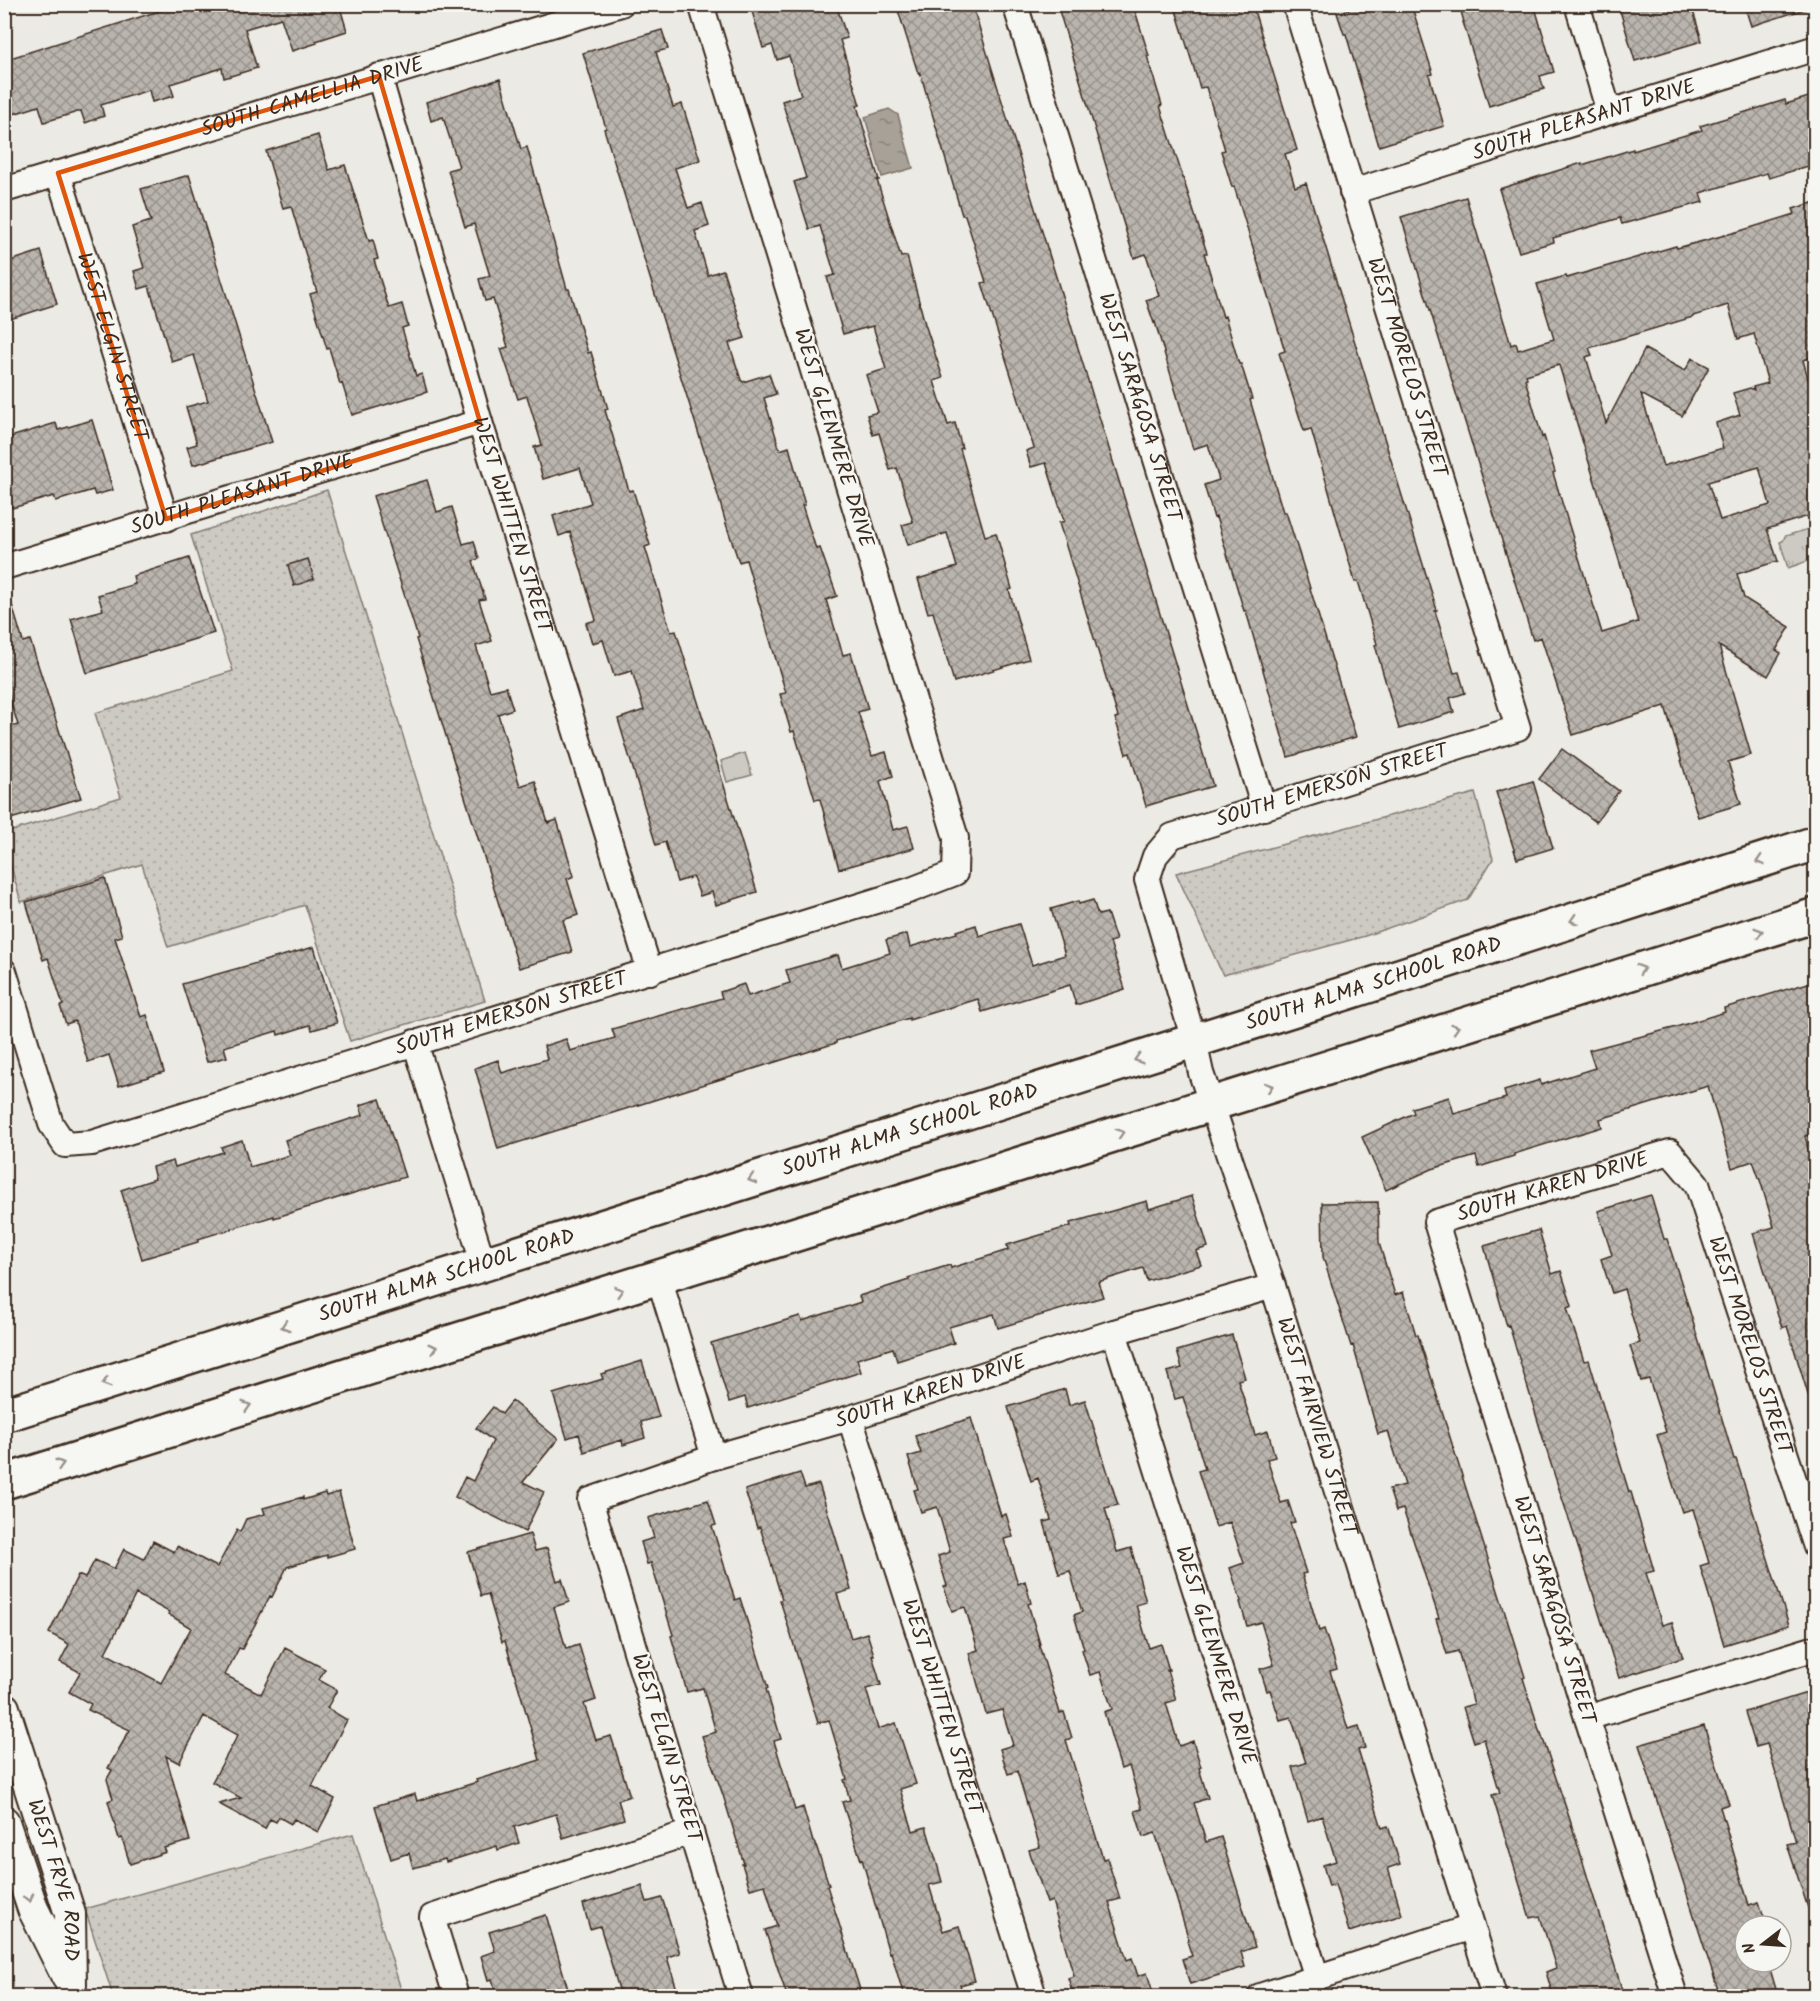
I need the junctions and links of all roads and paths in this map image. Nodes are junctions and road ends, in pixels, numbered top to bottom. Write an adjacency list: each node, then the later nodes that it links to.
1 (621, 4): 7 (street, SOUTH CAMELLIA DRIVE)
2 (701, 4): 19 (street, WEST GLENMERE DRIVE)
3 (1015, 4): 16 (street, WEST SARAGOSA STREET)
4 (1294, 4): 11 (street, WEST MORELOS STREET)
5 (1577, 4): 8 (street)
6 (1815, 48): 8 (street, SOUTH PLEASANT DRIVE)
7 (379, 76): 9 (street, SOUTH CAMELLIA DRIVE); 12 (street, WEST WHITTEN STREET)
8 (1609, 112): 11 (street, SOUTH PLEASANT DRIVE)
9 (58, 173): 10 (street, SOUTH CAMELLIA DRIVE); 13 (street, WEST ELGIN STREET)
10 (4, 190)
11 (1352, 192): 15 (street, WEST MORELOS STREET)
12 (480, 422): 13 (street, SOUTH PLEASANT DRIVE); 22 (street, WEST WHITTEN STREET)
13 (166, 519): 14 (street, SOUTH PLEASANT DRIVE)
14 (4, 567)
15 (1518, 728): 16 (street, SOUTH EMERSON STREET)
16 (1264, 808): 18 (street, SOUTH EMERSON STREET)
17 (1815, 843): 23 (main road, SOUTH ALMA SCHOOL ROAD, one-way to 23)
18 (1155, 856): 23 (street, WEST FAIRVIEW STREET)
19 (955, 873): 22 (street, SOUTH EMERSON STREET)
20 (1815, 915): 25 (main road, one-way to 20)
21 (4, 971): 24 (street, SOUTH EMERSON STREET)
22 (650, 972): 24 (street, SOUTH EMERSON STREET)
23 (1194, 1041): 25 (street, WEST FAIRVIEW STREET); 28 (main road, SOUTH ALMA SCHOOL ROAD, one-way to 28)
24 (415, 1042): 28 (street)
25 (1213, 1104): 29 (main road, one-way to 25); 30 (street, WEST FAIRVIEW STREET)
26 (1670, 1152): 27 (street, SOUTH KAREN DRIVE); 37 (street, WEST MORELOS STREET)
27 (1436, 1222): 40 (street, WEST SARAGOSA STREET)
28 (483, 1263): 32 (main road, SOUTH ALMA SCHOOL ROAD, one-way to 32)
29 (658, 1278): 34 (street); 35 (main road, one-way to 29)
30 (1274, 1286): 31 (street, SOUTH KAREN DRIVE); 43 (street, WEST FAIRVIEW STREET)
31 (1114, 1332): 33 (street, SOUTH KAREN DRIVE); 44 (street, WEST GLENMERE DRIVE)
32 (4, 1415)
33 (850, 1418): 34 (street, SOUTH KAREN DRIVE); 48 (street, WEST WHITTEN STREET)
34 (714, 1457): 36 (street, SOUTH KAREN DRIVE)
35 (4, 1482)
36 (590, 1500): 42 (street, WEST ELGIN STREET)
37 (1815, 1547)
38 (1815, 1648): 40 (street)
39 (4, 1708): 45 (street, WEST FRYE ROAD)
40 (1587, 1718): 51 (street, WEST SARAGOSA STREET)
41 (4, 1822): 45 (street, WEST FRYE ROAD, one-way to 45)
42 (691, 1832): 46 (street); 47 (street, WEST ELGIN STREET)
43 (1472, 1927): 44 (street); 50 (street, WEST FAIRVIEW STREET)
44 (1317, 1978): 49 (street)
45 (73, 1991)
46 (456, 1996)
47 (741, 1996)
48 (1034, 1996)
49 (1260, 1996)
50 (1494, 1996)
51 (1675, 1996)

